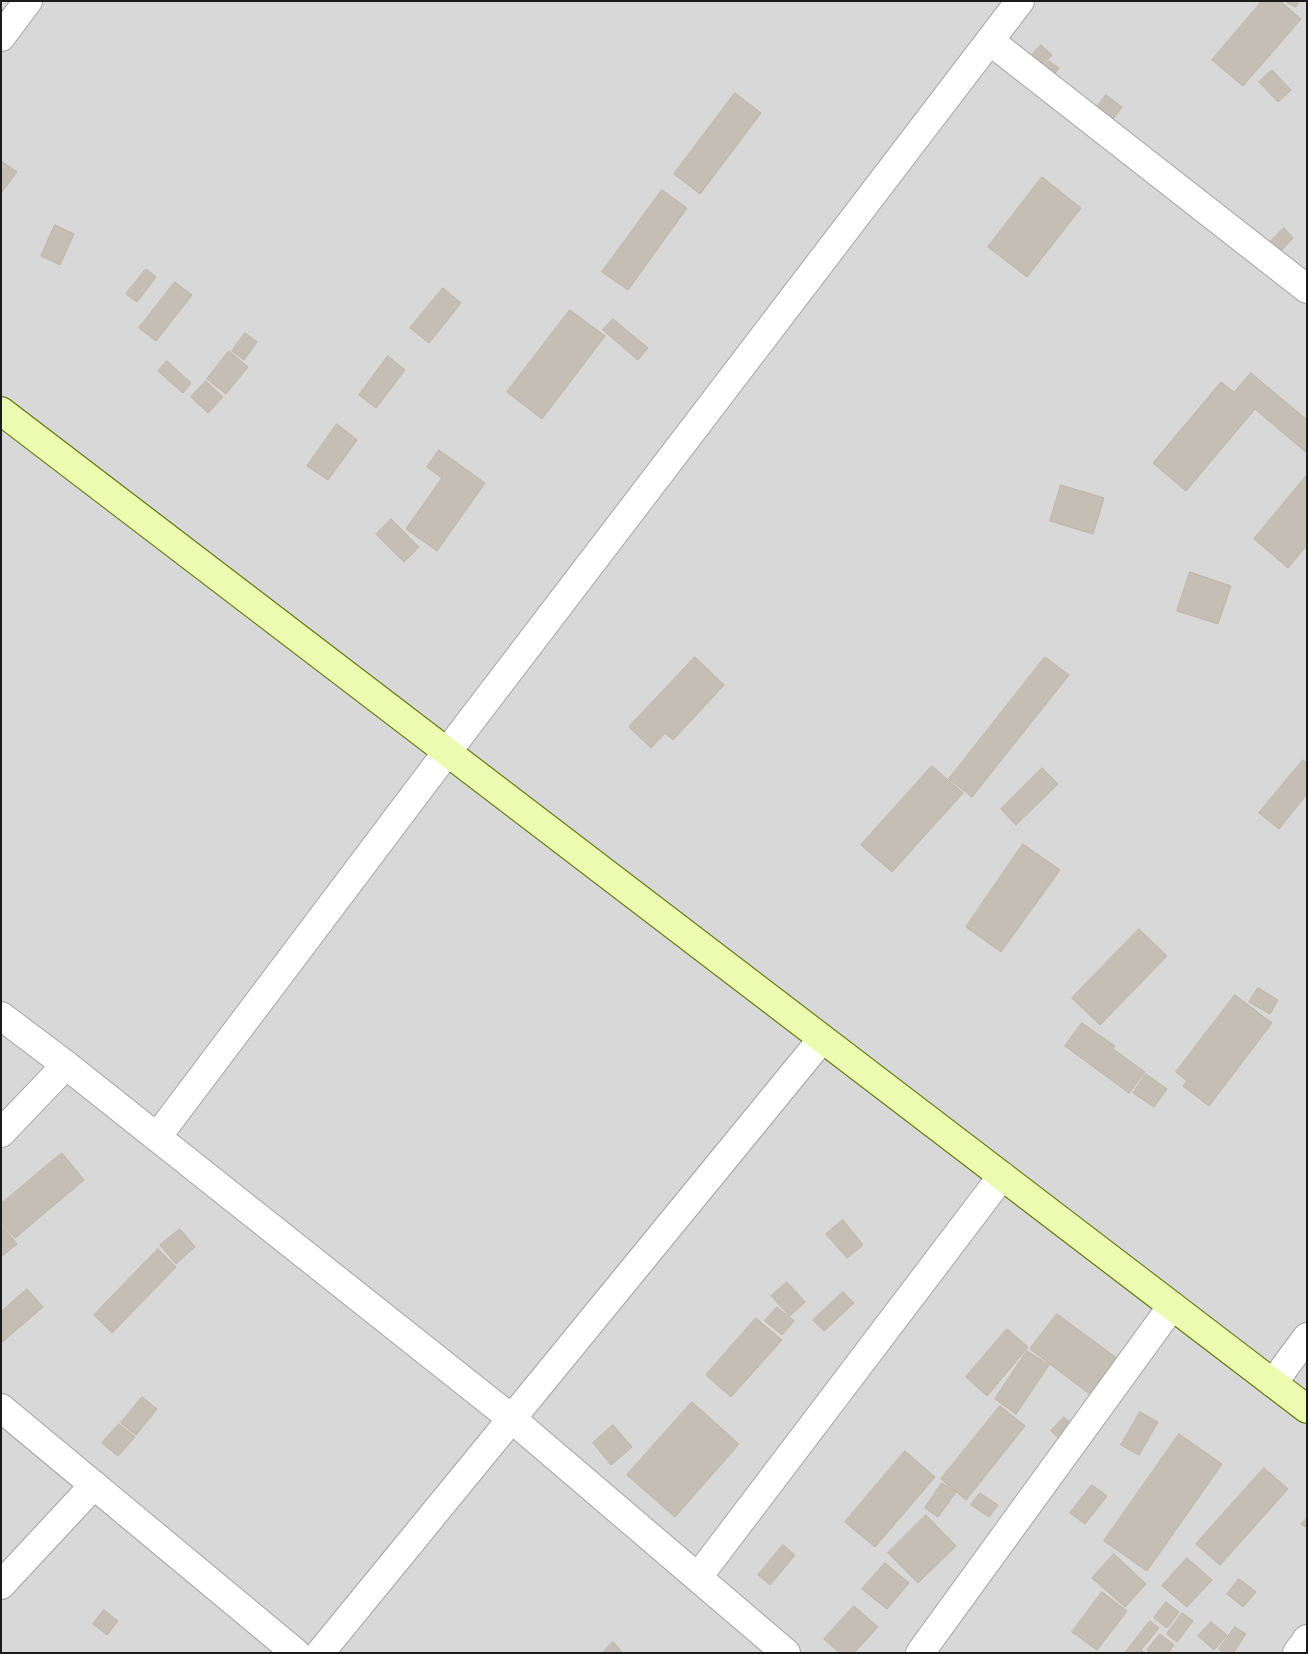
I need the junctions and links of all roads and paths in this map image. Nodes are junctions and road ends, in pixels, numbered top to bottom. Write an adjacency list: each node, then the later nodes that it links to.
1 (28, 1): 3 (street)
2 (1020, 1): 4 (street)
3 (1, 38)
4 (990, 41): 5 (street); 7 (street)
5 (1307, 289)
6 (1, 411): 7 (street)
7 (447, 752): 9 (street); 12 (street)
8 (1, 1016): 10 (street)
9 (822, 1039): 13 (street); 19 (street)
10 (66, 1065): 11 (street); 12 (street)
11 (1, 1133)
12 (157, 1137): 19 (street)
13 (1002, 1176): 14 (street); 21 (street)
14 (1172, 1306): 16 (street); 27 (street)
15 (1307, 1337): 16 (street)
16 (1273, 1383): 18 (street)
17 (1, 1408): 20 (street)
18 (1307, 1409)
19 (512, 1418): 21 (street); 25 (street)
20 (94, 1485): 22 (street); 24 (street)
21 (698, 1577): 26 (street)
22 (3, 1581)
23 (1307, 1639): 28 (street)
24 (296, 1653)
25 (320, 1653)
26 (786, 1653)
27 (920, 1653)
28 (1297, 1653)

